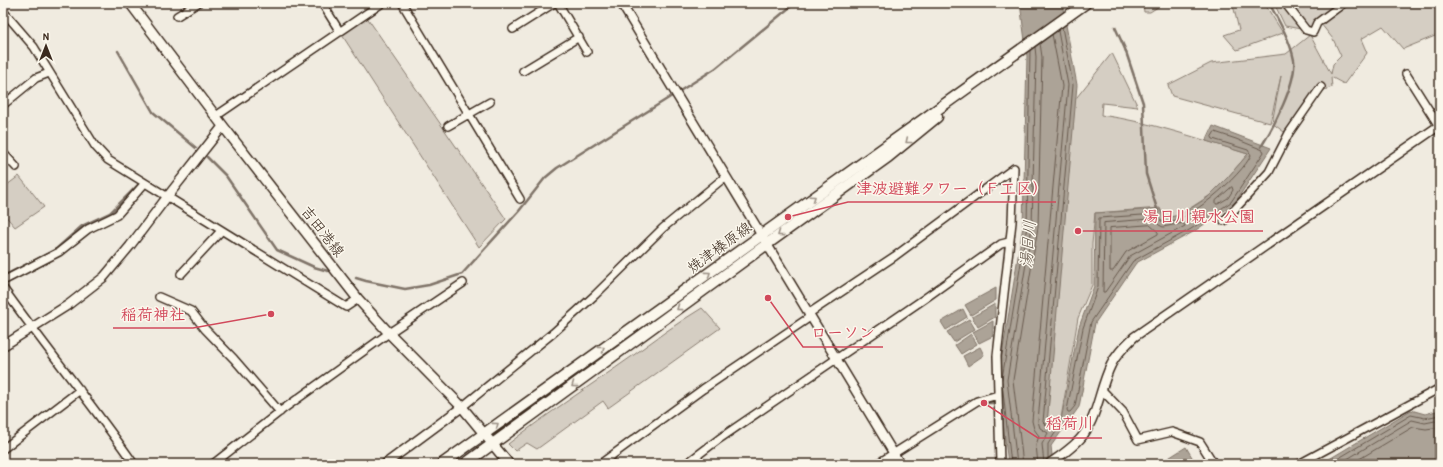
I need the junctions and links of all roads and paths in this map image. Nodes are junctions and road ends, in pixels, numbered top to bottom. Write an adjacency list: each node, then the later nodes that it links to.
1 (130, 3): 25 (main road, 吉田港線)
2 (198, 3): 13 (street)
3 (322, 3): 15 (street)
4 (382, 3): 15 (street)
5 (402, 3): 24 (street)
6 (554, 3): 14 (street)
7 (558, 3): 16 (street)
8 (620, 3): 31 (street)
9 (1086, 3): 37 (main road, 焼津榛原線)
10 (1285, 3): 11 (street)
11 (1344, 3)
12 (3, 11): 19 (street)
13 (177, 16)
14 (513, 29)
15 (340, 32): 25 (street)
16 (579, 37): 17 (street); 18 (street)
17 (587, 52)
18 (523, 71)
19 (49, 72): 23 (street); 32 (street)
20 (1406, 74): 26 (street)
21 (1321, 87): 35 (street)
22 (490, 102): 24 (street)
23 (3, 105)
24 (469, 114): 28 (street); 34 (street)
25 (216, 116): 27 (main road, 吉田港線)
26 (1439, 125): 52 (street)
27 (223, 126): 33 (street); 44 (main road, 吉田港線)
28 (448, 126)
29 (3, 153): 30 (street)
30 (16, 167)
31 (725, 178): 37 (street); 54 (street)
32 (145, 183): 33 (street); 40 (street)
33 (167, 197): 36 (street); 46 (street)
34 (520, 199)
35 (1224, 221)
36 (221, 231): 39 (street); 44 (street)
37 (764, 239): 45 (street); 56 (main road, 焼津榛原線, one-way to 37); 57 (main road, 焼津榛原線, one-way to 57)
38 (1009, 242): 45 (street); 49 (street); 53 (street)
39 (181, 274)
40 (3, 281)
41 (463, 283): 47 (street)
42 (3, 288): 46 (street)
43 (159, 296): 55 (street)
44 (358, 299): 47 (main road, 吉田港線)
45 (809, 315): 49 (street); 66 (street)
46 (32, 328): 48 (street); 51 (street)
47 (389, 333): 54 (main road, 吉田港線); 55 (street)
48 (3, 346)
49 (836, 358): 59 (street); 67 (street)
50 (1440, 388): 73 (street)
51 (80, 390): 58 (street); 60 (street)
52 (1102, 390): 71 (street); 72 (street)
53 (998, 395): 59 (street); 70 (street)
54 (462, 407): 56 (main road, 吉田港線); 62 (street)
55 (280, 412): 61 (street)
56 (484, 434): 57 (main road, 吉田港線); 63 (main road, 焼津榛原線)
57 (492, 445): 64 (main road, 焼津榛原線); 65 (main road, 吉田港線)
58 (3, 448)
59 (893, 453): 68 (street); 69 (street)
60 (134, 464)
61 (213, 464)
62 (384, 464)
63 (442, 464)
64 (465, 464)
65 (509, 464)
66 (600, 464)
67 (686, 464)
68 (877, 464)
69 (900, 464)
70 (1000, 464)
71 (1049, 464)
72 (1214, 464)
73 (1299, 464)

